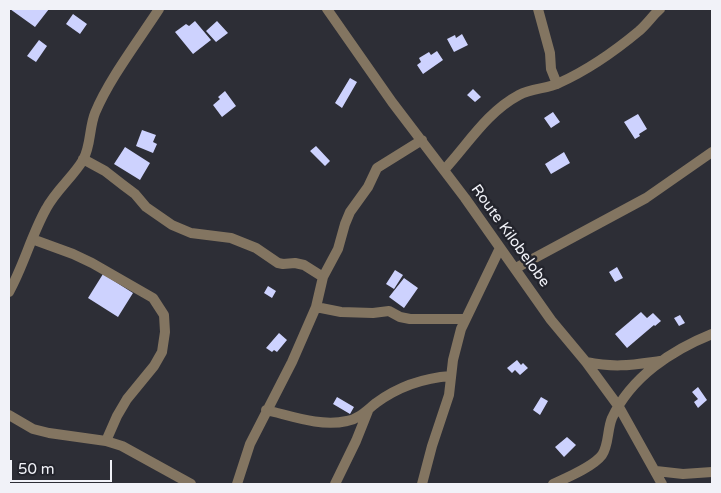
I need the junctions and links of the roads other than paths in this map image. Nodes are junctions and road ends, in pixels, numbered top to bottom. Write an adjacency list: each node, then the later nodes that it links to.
1 (159, 9): 8 (street)
2 (327, 9): 6 (street, Route Kilobelobe)
3 (538, 9): 5 (street)
4 (660, 9): 5 (street)
5 (558, 84): 9 (street)
6 (422, 140): 9 (street, Route Kilobelobe); 13 (street)
7 (712, 152): 12 (street)
8 (83, 159): 10 (street); 13 (street)
9 (444, 170): 11 (street, Route Kilobelobe)
10 (32, 239): 14 (street); 25 (street)
11 (500, 248): 12 (street, Route Kilobelobe); 16 (street)
12 (516, 268): 19 (street, Route Kilobelobe)
13 (323, 277): 15 (street)
14 (9, 292)
15 (316, 307): 16 (street); 22 (street)
16 (465, 319): 20 (street)
17 (712, 334): 18 (street)
18 (660, 361): 19 (street); 21 (street)
19 (586, 362): 21 (street, Route Kilobelobe)
20 (451, 376): 23 (street); 31 (street)
21 (619, 407): 26 (street, Route Kilobelobe); 32 (street)
22 (266, 410): 23 (street); 29 (street)
23 (368, 411): 30 (street)
24 (9, 415): 25 (street)
25 (106, 441): 28 (street)
26 (656, 471): 27 (street); 33 (street, Route Kilobelobe)
27 (712, 472)
28 (191, 484)
29 (237, 484)
30 (335, 484)
31 (422, 484)
32 (553, 484)
33 (662, 484)

